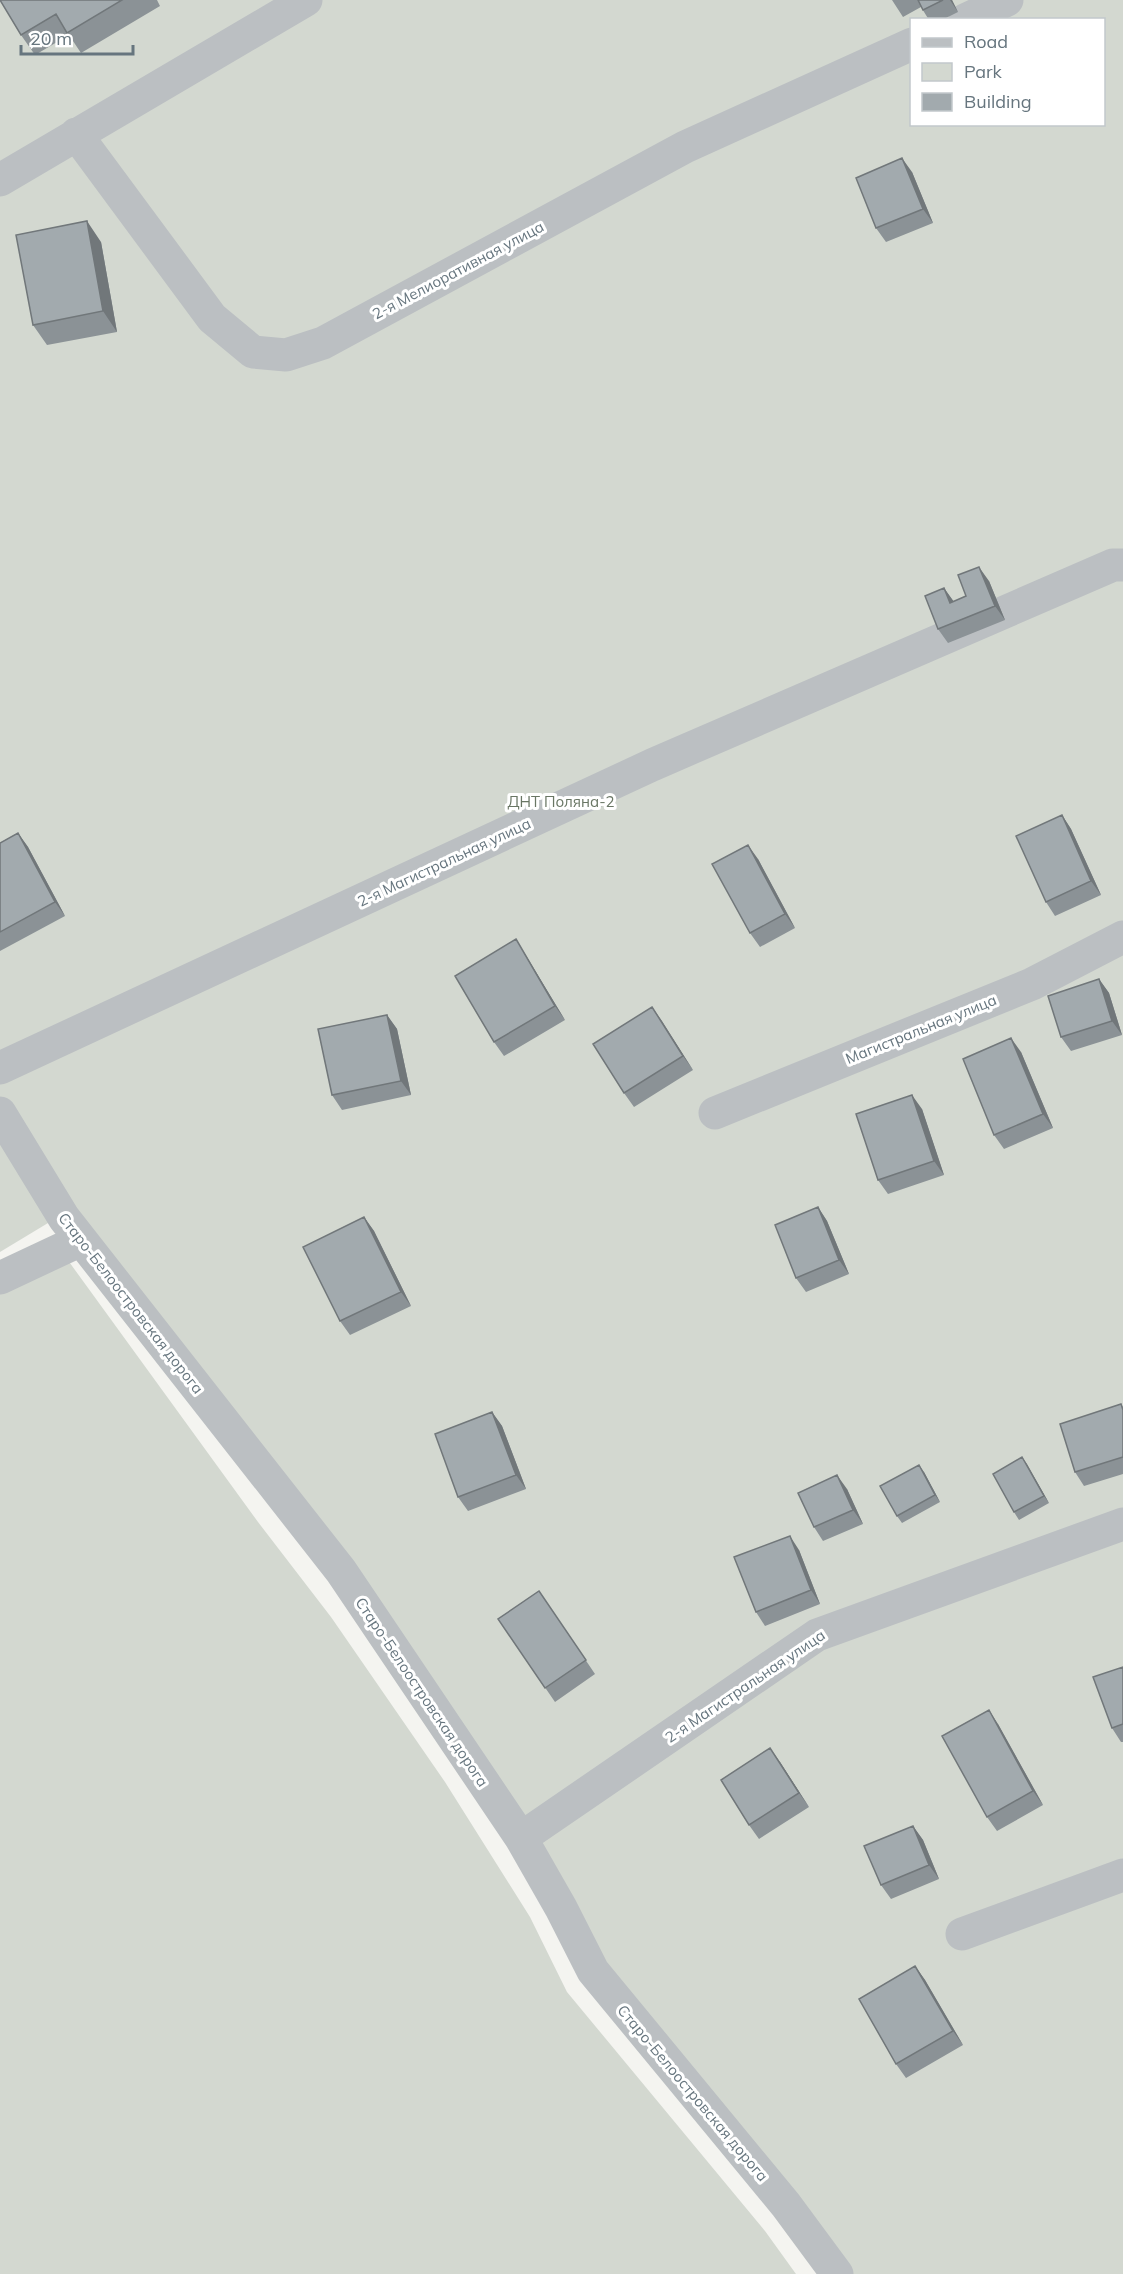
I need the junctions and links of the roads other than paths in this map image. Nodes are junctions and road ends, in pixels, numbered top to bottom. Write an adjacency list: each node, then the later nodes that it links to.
1 (306, 0): 5 (street)
2 (1007, 0): 3 (street)
3 (969, 18)
4 (910, 45): 5 (street, 2-я Мелиоративная улица)
5 (76, 134): 6 (street)
6 (0, 180)
7 (1123, 566): 9 (street, 2-я Магистральная улица)
8 (1123, 937): 11 (street, Магистральная улица)
9 (0, 1068)
10 (0, 1113): 12 (street, Старо-Белоостровская дорога)
11 (715, 1113)
12 (81, 1240): 13 (street); 15 (street, Старо-Белоостровская дорога)
13 (0, 1278)
14 (1123, 1524): 15 (street, 2-я Магистральная улица)
15 (521, 1838): 18 (street, Старо-Белоостровская дорога)
16 (1123, 1875): 17 (street)
17 (962, 1934)
18 (837, 2274)

